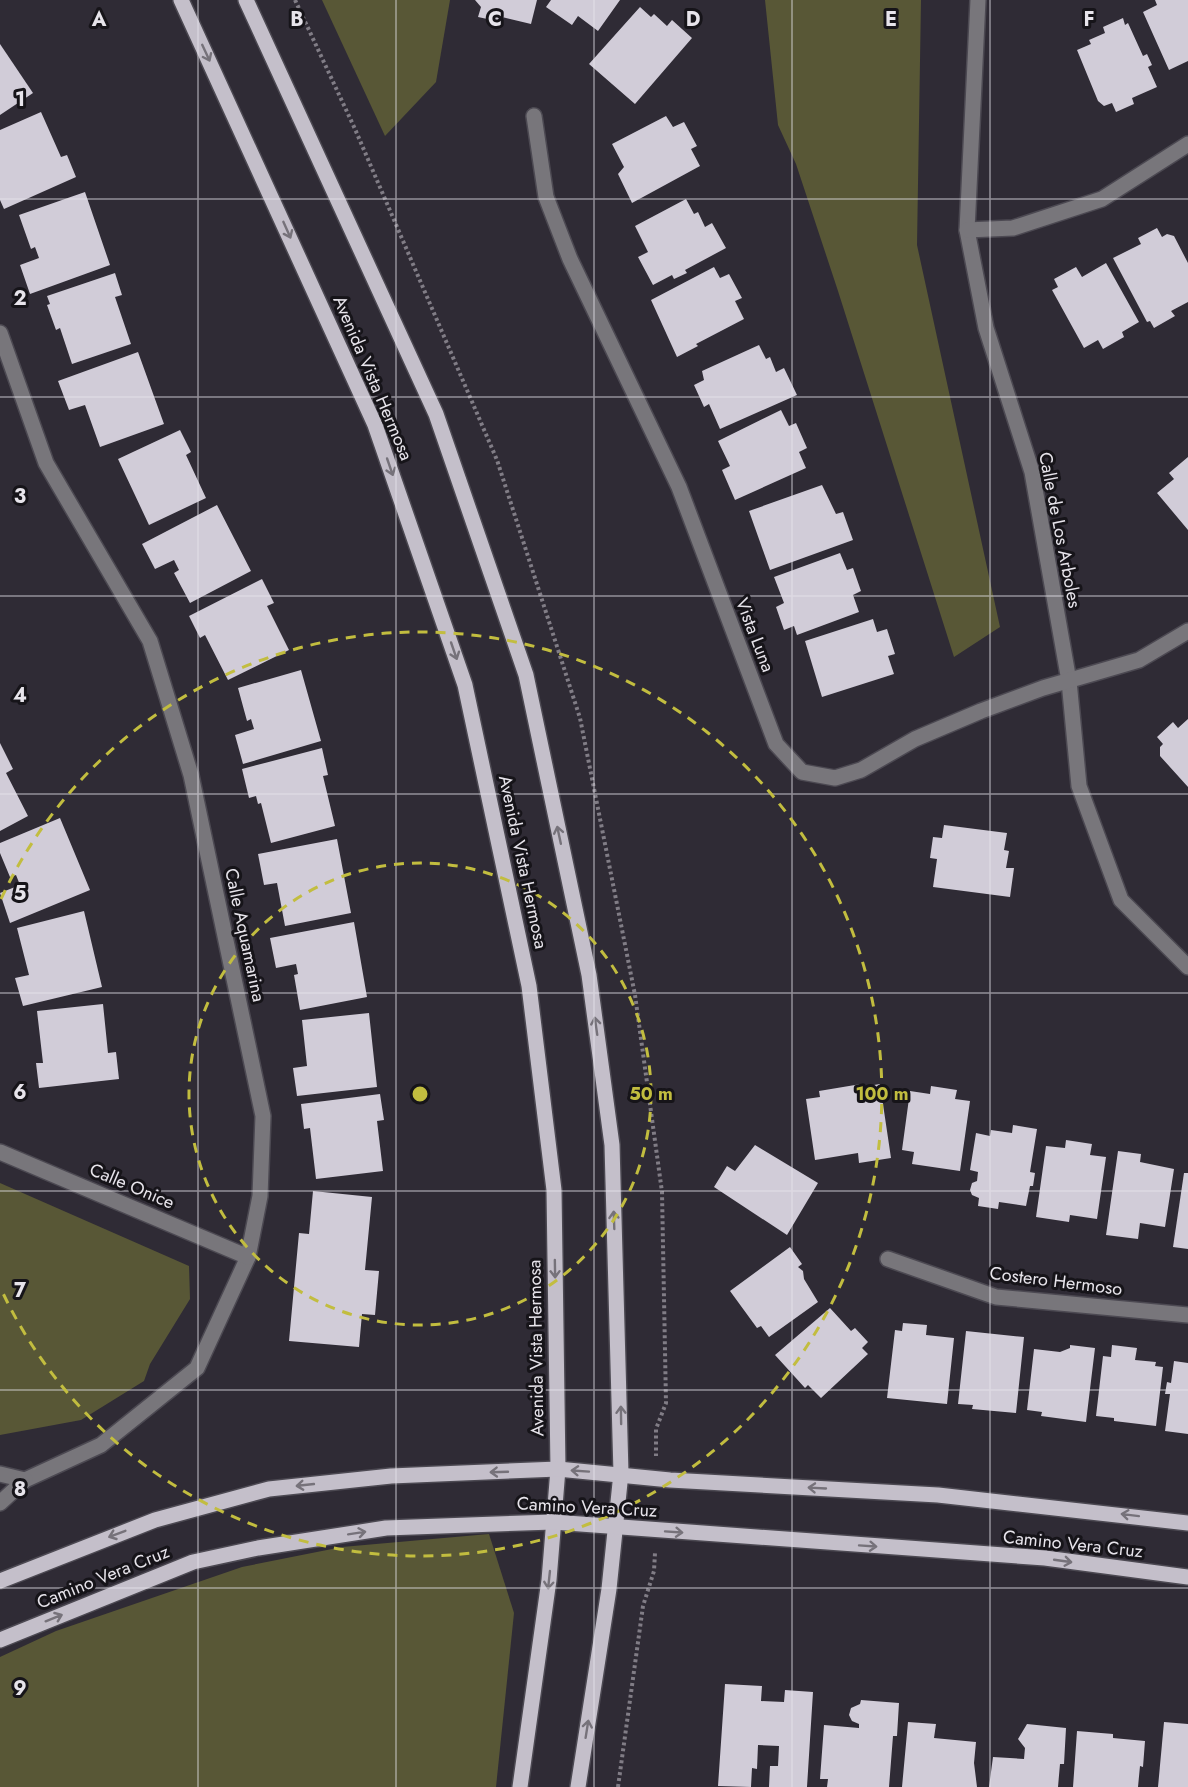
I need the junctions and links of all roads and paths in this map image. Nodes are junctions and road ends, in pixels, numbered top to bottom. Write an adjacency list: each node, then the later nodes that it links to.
1 (181, 0): 15 (main road, Avenida Vista Hermosa, one-way to 15)
2 (246, 0): 16 (main road, one-way to 2)
3 (978, 0): 6 (street, Calle de Los Arboles)
4 (534, 116): 9 (street, Vista Luna)
5 (1188, 144): 6 (street)
6 (967, 230): 9 (street, Calle de Los Arboles)
7 (0, 333): 12 (street, Calle Aquamarina)
8 (1188, 630): 9 (street, Vista Luna)
9 (1069, 681): 10 (street, Calle de Los Arboles)
10 (1188, 967)
11 (0, 1152): 12 (street, Calle Onice)
12 (248, 1257): 18 (street, Calle Aquamarina)
13 (888, 1259): 14 (street, Costero Hermoso)
14 (1188, 1315)
15 (558, 1469): 16 (main road, Camino Vera Cruz, one-way to 15); 20 (main road, Avenida Vista Hermosa); 24 (main road, Camino Vera Cruz, one-way to 24)
16 (621, 1473): 21 (main road, Camino Vera Cruz, one-way to 16); 22 (main road)
17 (0, 1474): 18 (street)
18 (25, 1480): 19 (street, Calle Aquamarina)
19 (0, 1503)
20 (553, 1522): 22 (main road, Camino Vera Cruz); 25 (main road, Camino Vera Cruz, one-way to 20); 26 (main road, Avenida Vista Hermosa, one-way to 26)
21 (1188, 1523)
22 (616, 1528): 23 (main road, Camino Vera Cruz, one-way to 23); 27 (main road, one-way to 22)
23 (1188, 1577)
24 (0, 1581)
25 (0, 1640)
26 (520, 1787)
27 (578, 1787)

